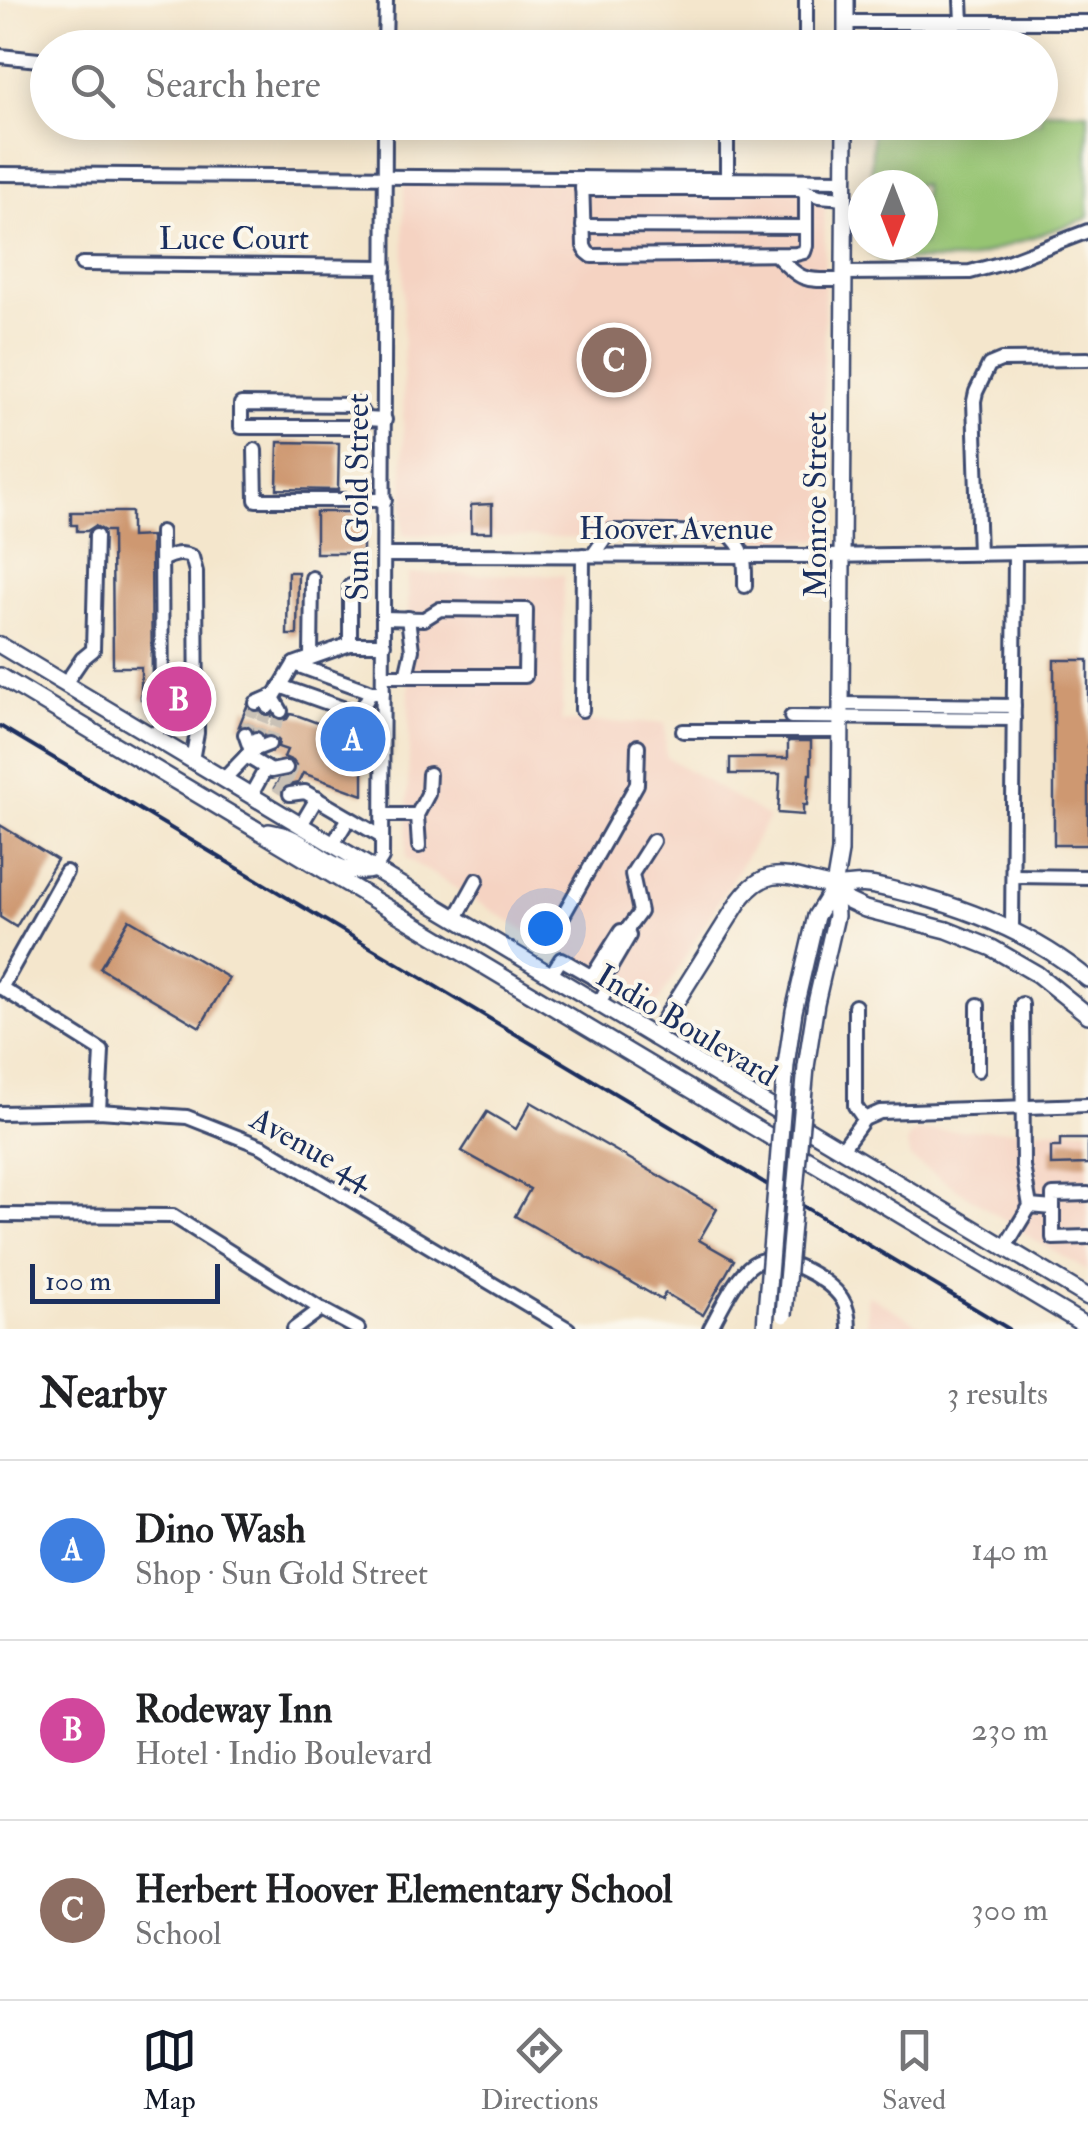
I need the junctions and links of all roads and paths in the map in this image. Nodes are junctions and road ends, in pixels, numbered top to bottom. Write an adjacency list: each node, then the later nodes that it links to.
1 (386, 0): 8 (street)
2 (806, 0): 9 (street)
3 (846, 0): 5 (main road)
4 (961, 0): 6 (street)
5 (846, 22): 6 (street); 10 (main road)
6 (962, 22): 7 (street)
7 (1088, 22)
8 (385, 30)
9 (806, 30)
10 (846, 30)
11 (0, 56): 12 (street)
12 (30, 61)
13 (384, 140): 17 (street, Sun Gold Street)
14 (727, 140): 18 (street)
15 (845, 140): 19 (main road, Monroe Street)
16 (0, 174): 17 (street)
17 (385, 177): 20 (street); 28 (street, Sun Gold Street)
18 (726, 179): 19 (street); 20 (street)
19 (844, 180): 22 (main road, Monroe Street)
20 (582, 184): 21 (street); 23 (street)
21 (806, 191): 22 (street); 24 (street)
22 (844, 198): 29 (main road, Monroe Street)
23 (583, 226): 24 (street); 26 (street)
24 (806, 227): 26 (street)
25 (1088, 230): 29 (street)
26 (776, 254): 29 (street)
27 (82, 264): 28 (street, Luce Court)
28 (385, 267): 33 (street, Sun Gold Street)
29 (843, 277): 45 (main road, Monroe Street)
30 (1088, 359): 42 (street)
31 (275, 404): 32 (street); 34 (street); 34 (street)
32 (366, 420): 33 (street); 34 (street)
33 (384, 420): 36 (street, Sun Gold Street)
34 (274, 427)
35 (255, 450): 36 (street)
36 (385, 500): 41 (street, Sun Gold Street)
37 (162, 532): 46 (street)
38 (96, 536): 60 (street)
39 (1088, 552): 40 (street, Hoover Avenue)
40 (1014, 553): 42 (street, Hoover Avenue); 63 (street)
41 (385, 554): 43 (street, Hoover Avenue); 50 (street, Sun Gold Street)
42 (979, 554): 45 (street, Hoover Avenue)
43 (588, 555): 44 (street, Hoover Avenue); 44 (street); 62 (street)
44 (745, 556): 45 (street, Hoover Avenue); 49 (street)
45 (843, 556): 65 (main road, Monroe Street)
46 (163, 559): 67 (street); 69 (street)
47 (312, 578): 55 (street)
48 (350, 586): 52 (street)
49 (745, 586)
50 (384, 618): 51 (street); 53 (street, Sun Gold Street)
51 (408, 618): 59 (street); 59 (street)
52 (350, 644): 53 (street); 55 (street)
53 (384, 644): 58 (street, Sun Gold Street)
54 (0, 645): 60 (main road, Indio Boulevard)
55 (311, 656): 56 (street)
56 (294, 664): 61 (street); 61 (street)
57 (0, 676): 77 (main road, Indio Boulevard)
58 (384, 676): 59 (street); 61 (street, Sun Gold Street)
59 (406, 676)
60 (65, 684): 67 (main road, Indio Boulevard)
61 (377, 692): 73 (street, Sun Gold Street)
62 (582, 710)
63 (1014, 712): 65 (street); 84 (street)
64 (791, 717): 65 (street)
65 (841, 717): 66 (street); 87 (main road, Monroe Street)
66 (683, 731)
67 (155, 738): 69 (main road, Indio Boulevard)
68 (638, 746): 90 (street)
69 (192, 760): 71 (main road, Indio Boulevard)
70 (429, 774): 74 (street)
71 (224, 779): 72 (main road, Indio Boulevard); 72 (street)
72 (251, 795): 76 (main road, Indio Boulevard)
73 (382, 815): 74 (street); 78 (street, Sun Gold Street)
74 (416, 815): 81 (street)
75 (349, 818): 76 (street); 78 (street); 80 (street)
76 (301, 825): 80 (main road, Indio Boulevard)
77 (252, 827): 82 (main road); 88 (main road, Indio Boulevard)
78 (382, 838): 82 (street, Sun Gold Street)
79 (653, 841): 93 (street)
80 (333, 844): 82 (main road, Indio Boulevard)
81 (419, 846)
82 (374, 869): 88 (main road); 89 (main road, Indio Boulevard)
83 (66, 872): 95 (street)
84 (1013, 876): 85 (street); 91 (street)
85 (1088, 876)
86 (477, 880): 89 (street)
87 (834, 887): 91 (main road); 101 (main road); 102 (main road); 120 (main road, Monroe Street, bridge); 121 (main road, Monroe Street, bridge)
88 (397, 914): 96 (main road, Indio Boulevard)
89 (456, 918): 92 (main road, Indio Boulevard)
90 (556, 928)
91 (1012, 930): 94 (main road)
92 (551, 976): 93 (street); 97 (main road, Indio Boulevard)
93 (597, 979): 97 (street)
94 (1088, 979)
95 (0, 987): 108 (street)
96 (526, 991): 102 (main road); 104 (main road, Indio Boulevard)
97 (599, 1004): 102 (main road, Indio Boulevard)
98 (1022, 1004): 107 (street)
99 (978, 1005): 103 (street)
100 (855, 1006): 110 (street)
101 (1088, 1014)
102 (654, 1037): 104 (main road); 105 (main road, Indio Boulevard)
103 (978, 1070)
104 (672, 1078): 105 (main road); 122 (main road, Indio Boulevard)
105 (766, 1104): 111 (main road, Indio Boulevard)
106 (1088, 1106): 107 (street)
107 (1022, 1108): 110 (street); 113 (street)
108 (100, 1111): 109 (street, Avenue 44); 125 (street, Avenue 44)
109 (0, 1113)
110 (864, 1120): 111 (street)
111 (842, 1149): 117 (main road, Indio Boulevard)
112 (1088, 1194): 114 (street)
113 (1030, 1206): 114 (street); 117 (street)
114 (1052, 1208): 116 (street)
115 (0, 1215): 119 (street)
116 (1088, 1237)
117 (1005, 1247): 118 (main road, Indio Boulevard)
118 (1088, 1297)
119 (321, 1309): 123 (street); 124 (street)
120 (766, 1320)
121 (784, 1322)
122 (1088, 1327)
123 (294, 1329)
124 (358, 1329)
125 (568, 1329)
126 (710, 1329): 127 (street)
127 (849, 1329)

